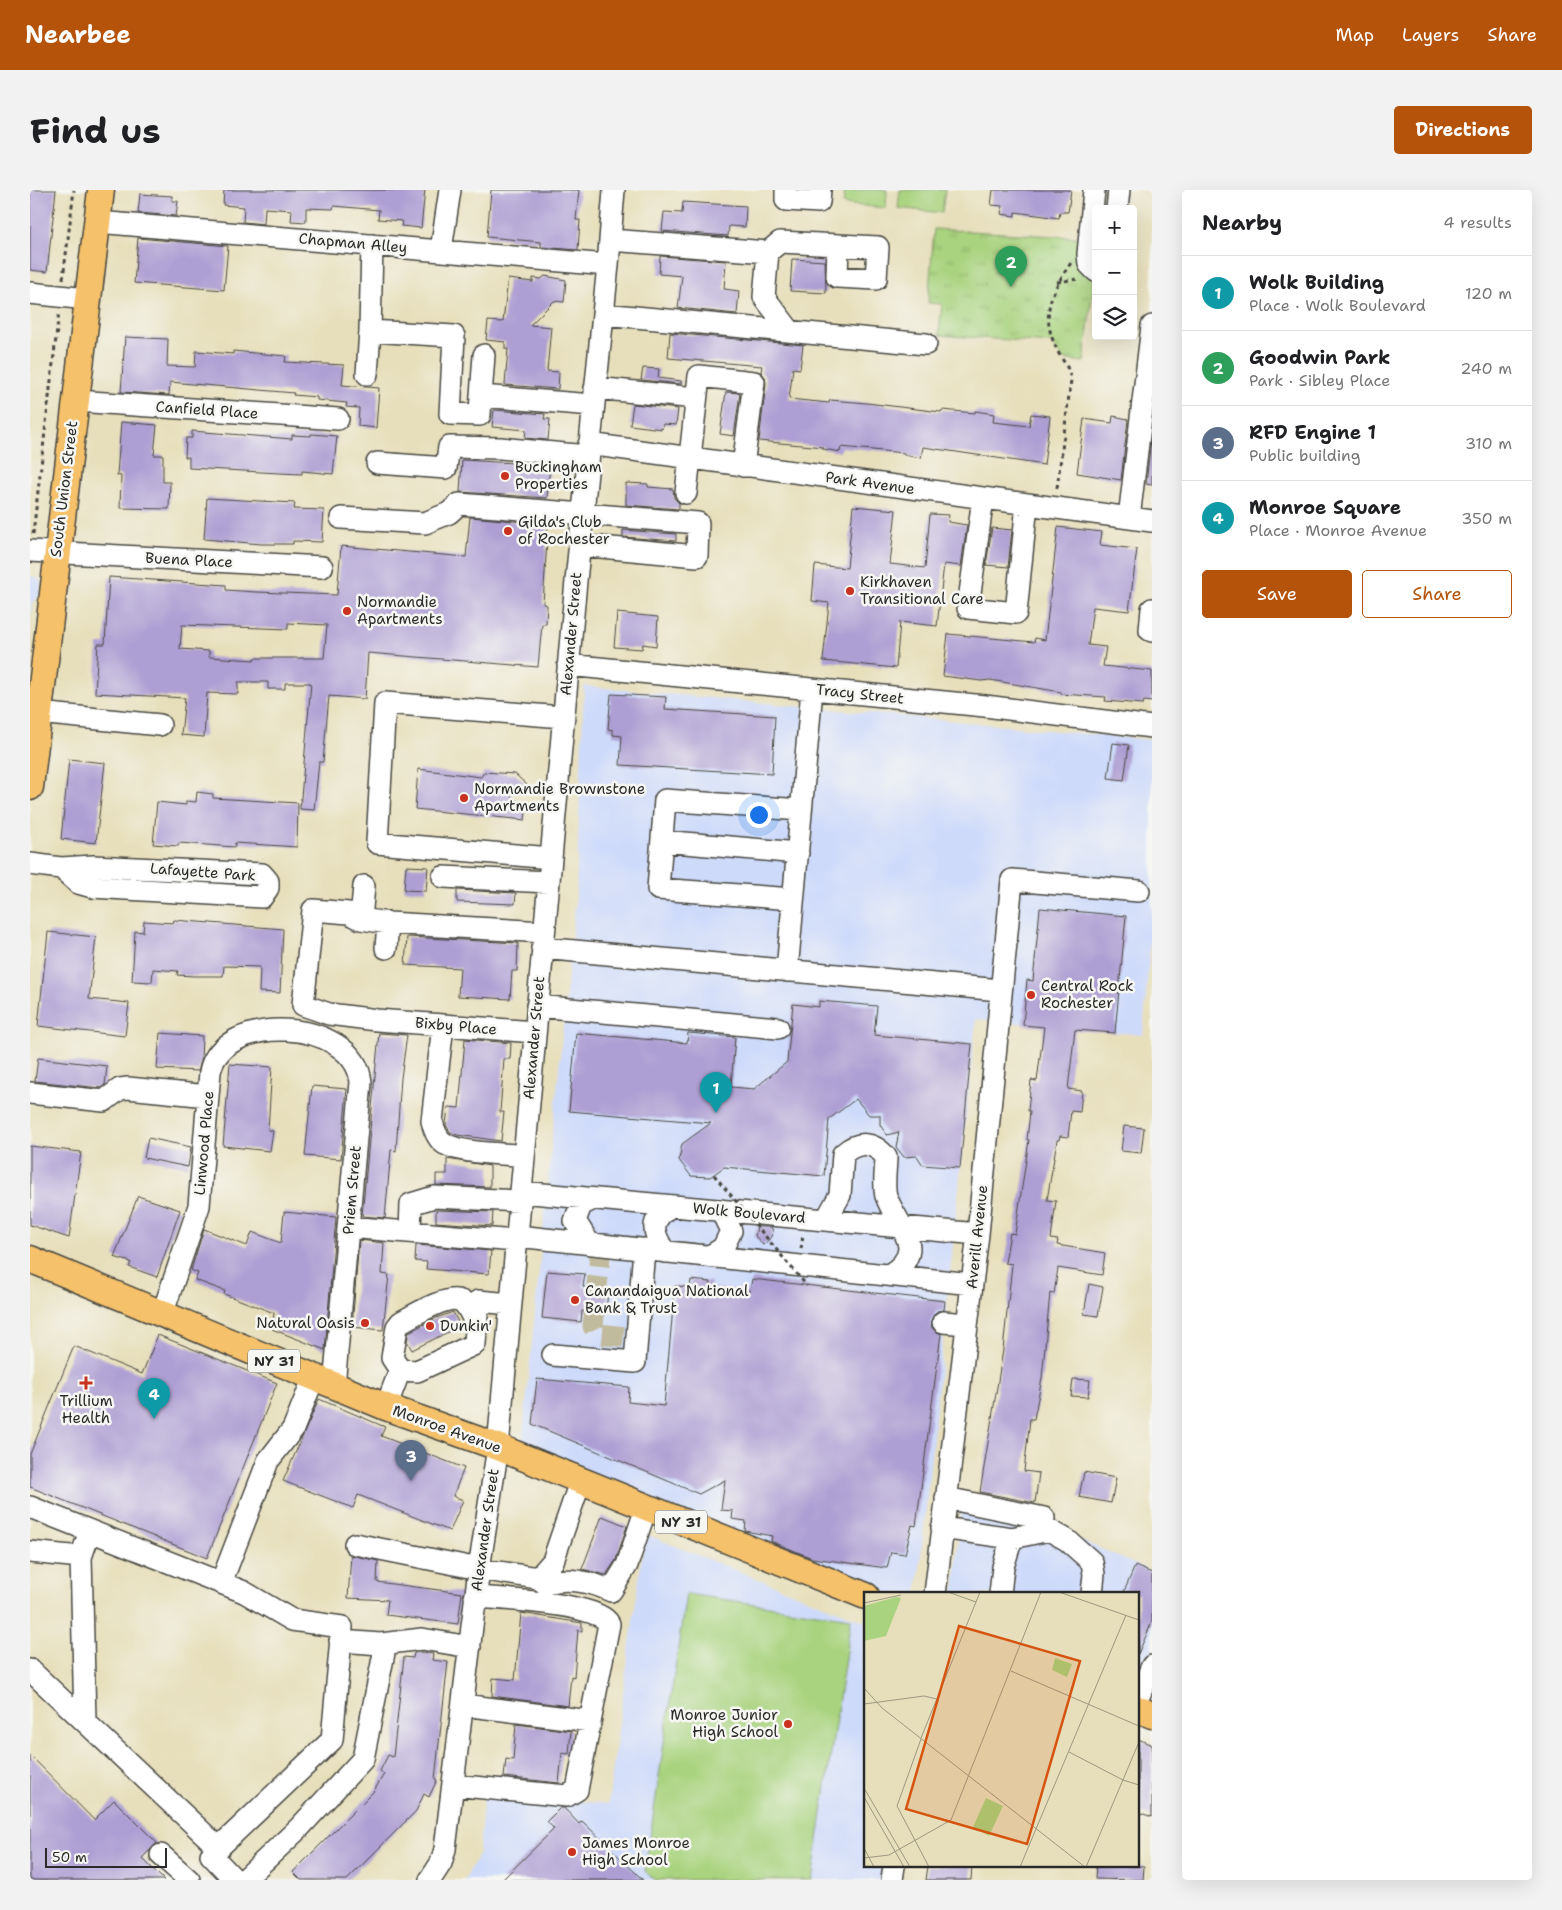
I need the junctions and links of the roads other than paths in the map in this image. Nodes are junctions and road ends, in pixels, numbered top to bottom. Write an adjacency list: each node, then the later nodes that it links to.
1 (101, 190): 9 (main road, South Union Street)
2 (450, 190): 13 (street)
3 (614, 190): 10 (street, Alexander Street)
4 (786, 190): 5 (street)
5 (820, 190)
6 (1094, 190): 16 (street)
7 (1119, 190): 8 (street)
8 (1117, 205)
9 (97, 222): 11 (street, Chapman Alley); 18 (main road, South Union Street)
10 (610, 240): 14 (street); 15 (street, Alexander Street)
11 (372, 245): 13 (street, Chapman Alley); 21 (street)
12 (838, 245): 14 (street)
13 (442, 250): 15 (street, Chapman Alley)
14 (768, 252): 22 (street)
15 (608, 265): 19 (street, Alexander Street)
16 (1087, 275)
17 (30, 293): 18 (street)
18 (87, 299): 29 (main road, South Union Street)
19 (603, 314): 22 (street); 27 (street, Alexander Street)
20 (1152, 326): 40 (street)
21 (370, 331): 25 (street); 26 (street)
22 (790, 331): 23 (street)
23 (926, 344)
24 (484, 355): 26 (street)
25 (368, 374)
26 (482, 396): 27 (street)
27 (594, 396): 28 (street); 31 (street, Alexander Street)
28 (696, 398): 32 (street); 34 (street)
29 (76, 401): 30 (street, Canfield Place); 44 (main road, South Union Street)
30 (338, 419)
31 (588, 450): 32 (street, Park Avenue); 33 (street, Park Avenue); 38 (street, Alexander Street)
32 (688, 458): 34 (street, Park Avenue); 35 (street)
33 (377, 463)
34 (743, 466): 36 (street, Park Avenue)
35 (686, 493)
36 (983, 498): 37 (street, Park Avenue); 37 (street)
37 (1027, 504): 40 (street, Park Avenue)
38 (583, 512): 39 (street); 42 (street, Alexander Street); 42 (street)
39 (341, 518)
40 (1129, 518): 41 (street, Park Avenue)
41 (1152, 521)
42 (579, 545): 48 (street, Alexander Street)
43 (30, 551): 44 (street, Buena Place)
44 (56, 553): 45 (street, Buena Place); 50 (main road, South Union Street)
45 (322, 567)
46 (1152, 609): 47 (street)
47 (1152, 630)
48 (568, 665): 49 (street, Tracy Street); 51 (street, Alexander Street)
49 (812, 689): 53 (street, Tracy Street); 55 (street)
50 (38, 713): 52 (street); 54 (main road, South Union Street)
51 (563, 717): 58 (street, Alexander Street); 58 (street)
52 (160, 725)
53 (1152, 727)
54 (30, 787)
55 (801, 810): 56 (street); 57 (street)
56 (662, 841): 57 (street); 67 (street)
57 (798, 853): 67 (street)
58 (550, 858): 63 (street, Alexander Street)
59 (30, 864): 60 (street)
60 (61, 868): 61 (street, Lafayette Park); 66 (street, Lafayette Park)
61 (175, 869): 66 (street); 66 (street, Lafayette Park)
62 (443, 877): 63 (street)
63 (548, 882): 70 (street, Alexander Street)
64 (364, 886): 68 (street)
65 (1139, 891): 73 (street, Averill Avenue)
66 (174, 892)
67 (793, 899): 72 (street)
68 (361, 919): 69 (street); 75 (street, Bixby Place)
69 (388, 923): 70 (street); 71 (street)
70 (543, 940): 72 (street); 74 (street, Alexander Street)
71 (386, 948)
72 (787, 971): 73 (street)
73 (1000, 990): 90 (street, Averill Avenue)
74 (537, 1006): 76 (street); 78 (street, Alexander Street)
75 (443, 1025): 78 (street, Bixby Place); 81 (street)
76 (778, 1028)
77 (298, 1032): 80 (street, Linwood Place); 88 (street, Priem Street)
78 (535, 1032): 81 (street, Alexander Street)
79 (30, 1093): 80 (street)
80 (208, 1096): 100 (street, Linwood Place)
81 (524, 1156): 82 (street, Alexander Street)
82 (520, 1196): 83 (street, Wolk Boulevard); 89 (street, Wolk Boulevard); 91 (street, Alexander Street)
83 (593, 1198): 84 (street, Wolk Boulevard); 92 (street)
84 (672, 1206): 85 (street, Wolk Boulevard); 94 (street)
85 (721, 1210): 86 (street, Wolk Boulevard); 95 (street)
86 (826, 1220): 87 (street, Wolk Boulevard); 87 (street)
87 (900, 1226): 90 (street, Wolk Boulevard); 97 (street)
88 (348, 1227): 89 (street); 106 (street, Priem Street)
89 (410, 1231): 91 (street)
90 (978, 1234): 98 (street, Averill Avenue)
91 (516, 1238): 92 (street); 99 (street, Alexander Street)
92 (589, 1243): 93 (street)
93 (644, 1249): 94 (street); 104 (street)
94 (665, 1252): 95 (street)
95 (710, 1256): 97 (street)
96 (30, 1259): 100 (main road, Monroe Avenue / NY 31)
97 (889, 1275): 98 (street)
98 (972, 1284): 102 (street, Averill Avenue)
99 (511, 1304): 103 (street); 108 (street, Alexander Street)
100 (162, 1315): 106 (main road, Monroe Avenue / NY 31)
101 (942, 1322): 102 (street)
102 (967, 1324): 110 (street, Averill Avenue)
103 (476, 1325): 105 (street); 105 (street)
104 (552, 1354)
105 (400, 1370): 107 (street)
106 (324, 1382): 107 (main road, Monroe Avenue / NY 31); 122 (street, Priem Street)
107 (386, 1407): 108 (main road, Monroe Avenue / NY 31)
108 (498, 1447): 109 (main road, Monroe Avenue / NY 31); 120 (street, Alexander Street)
109 (580, 1482): 112 (main road, Monroe Avenue / NY 31); 121 (street)
110 (946, 1498): 113 (street); 114 (street, Averill Avenue)
111 (30, 1507): 115 (street)
112 (646, 1508): 121 (street); 126 (main road, Monroe Avenue / NY 31)
113 (1044, 1518)
114 (942, 1528): 116 (street); 123 (street, Averill Avenue)
115 (90, 1531): 119 (street); 122 (street)
116 (1012, 1538): 124 (street); 125 (street)
117 (355, 1544): 120 (street)
118 (30, 1552): 119 (street)
119 (81, 1557): 137 (street)
120 (479, 1569): 121 (street); 127 (street, Alexander Street)
121 (542, 1581)
122 (221, 1583): 128 (street)
123 (935, 1592)
124 (1000, 1592)
125 (1092, 1592)
126 (864, 1595)
127 (476, 1597): 130 (street, Alexander Street); 138 (street)
128 (340, 1641): 129 (street); 140 (street)
129 (381, 1644): 130 (street); 144 (street)
130 (470, 1647): 134 (street, Alexander Street)
131 (1152, 1665): 133 (street)
132 (30, 1670): 137 (street)
133 (1140, 1693)
134 (463, 1705): 138 (street); 139 (street, Alexander Street)
135 (1140, 1711): 136 (main road)
136 (1152, 1715)
137 (84, 1721): 140 (street)
138 (590, 1721): 139 (street)
139 (453, 1785): 145 (street, Alexander Street)
140 (219, 1848): 143 (street)
141 (161, 1855): 142 (street)
142 (189, 1880)
143 (236, 1880)
144 (244, 1880)
145 (430, 1880)

